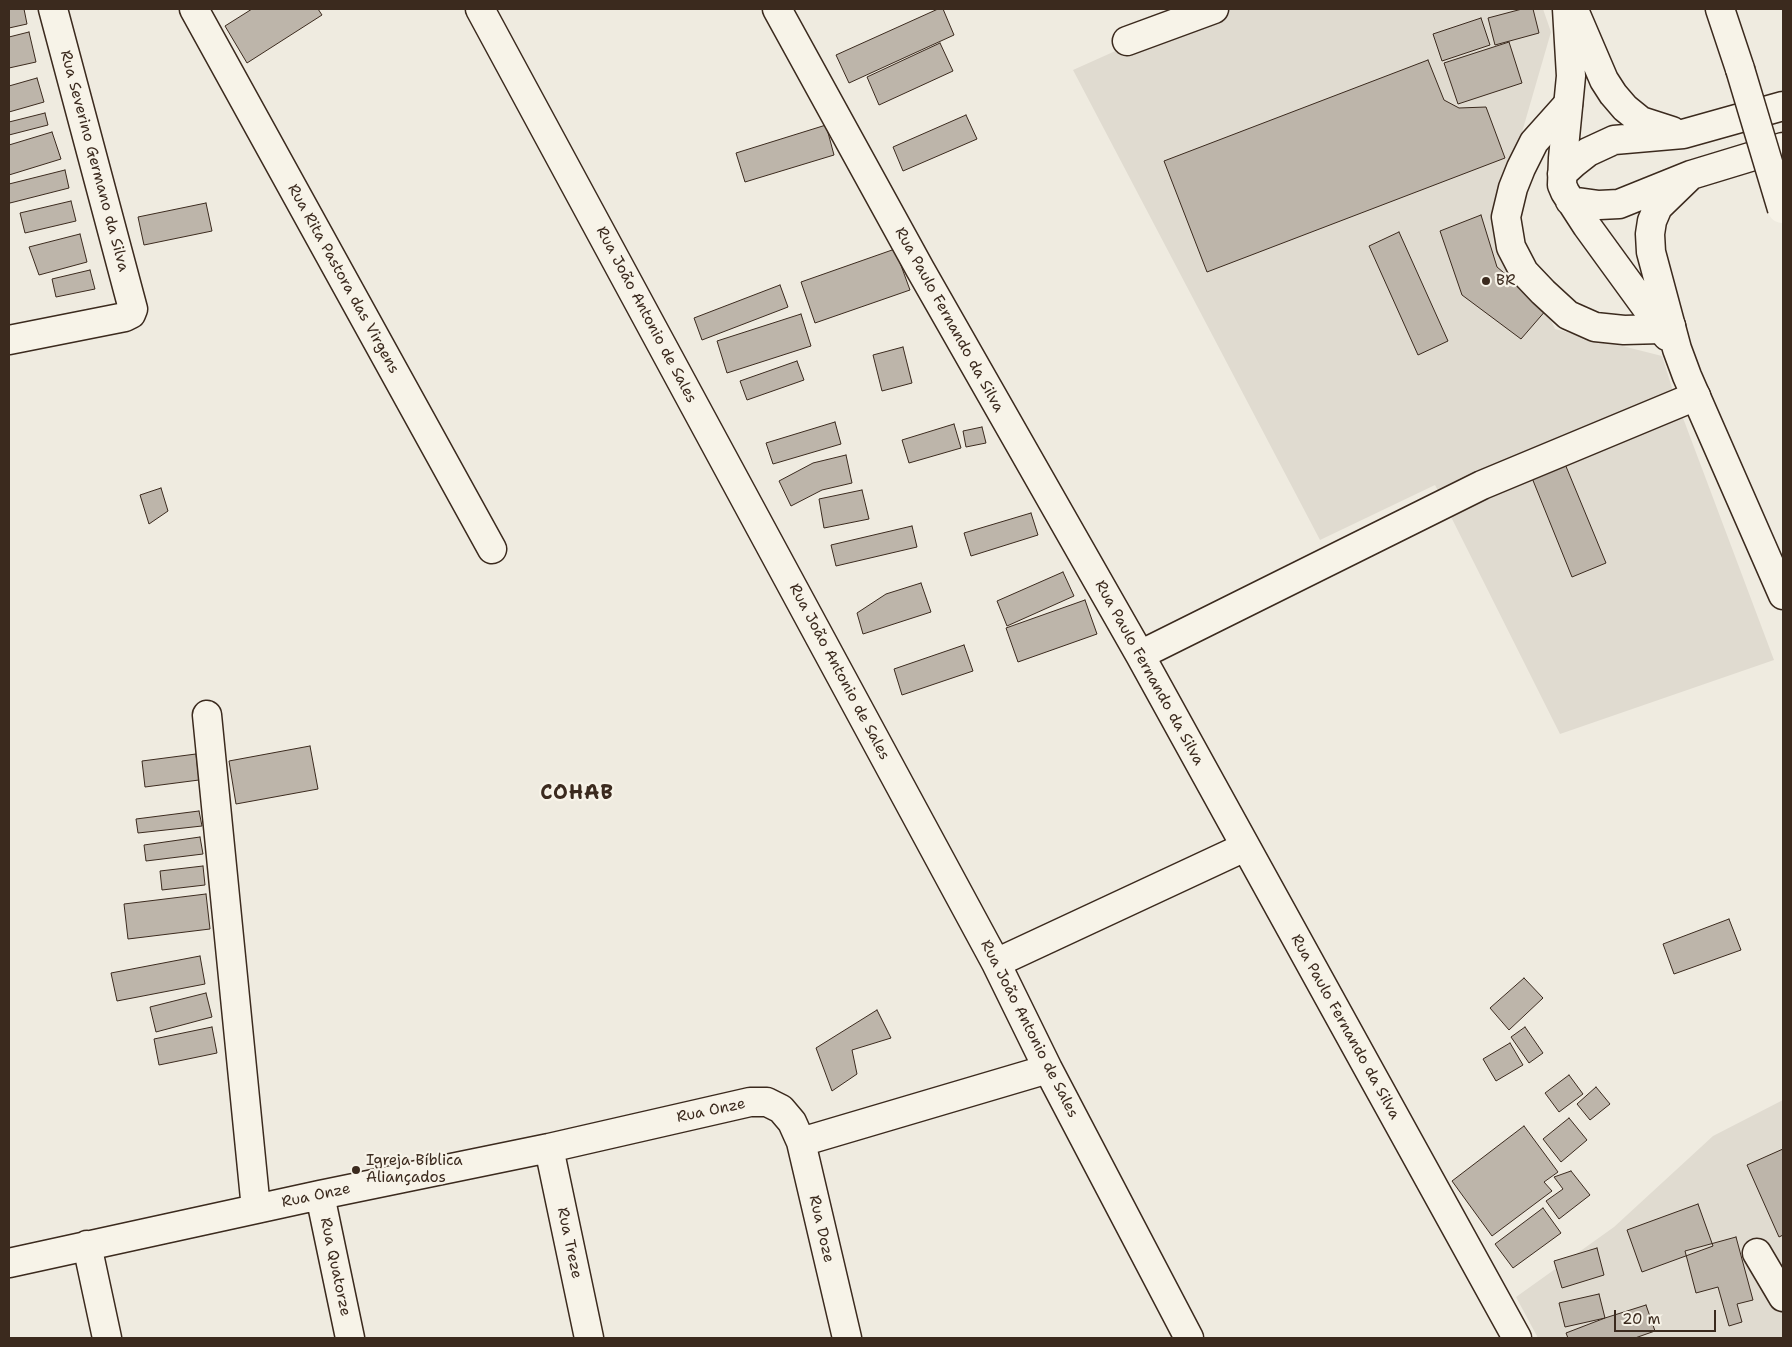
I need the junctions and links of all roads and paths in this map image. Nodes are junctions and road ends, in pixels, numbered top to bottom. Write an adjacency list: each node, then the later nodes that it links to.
1 (53, 9): 19 (main road, Rua Severino Germano da Silva)
2 (194, 9): 21 (main road, Rua Rita Pastora das Virgens)
3 (480, 9): 26 (main road, Rua João Antonio de Sales)
4 (777, 9): 23 (main road, Rua Paulo Fernando da Silva)
5 (1214, 9): 9 (main road)
6 (1567, 9): 10 (main road)
7 (1573, 9): 12 (main road)
8 (1720, 9): 17 (main road, bridge)
9 (1127, 41)
10 (1568, 104): 14 (main road); 18 (main road)
11 (1783, 106): 12 (main road)
12 (1683, 134): 14 (main road)
13 (1783, 148): 15 (main road)
14 (1562, 174): 16 (main road)
15 (1691, 175): 16 (main road); 18 (main road)
16 (1570, 201): 18 (main road)
17 (1782, 211)
18 (1670, 335): 20 (main road)
19 (9, 340)
20 (1696, 396): 22 (main road); 23 (main road)
21 (492, 549)
22 (1783, 595)
23 (1140, 655): 25 (main road, Rua Paulo Fernando da Silva)
24 (207, 715): 31 (main road)
25 (1245, 847): 26 (main road); 41 (main road, Rua Paulo Fernando da Silva)
26 (996, 963): 27 (main road, Rua João Antonio de Sales)
27 (1048, 1069): 28 (main road); 40 (main road, Rua João Antonio de Sales)
28 (796, 1132): 29 (main road, Rua Onze); 39 (main road, Rua Doze)
29 (549, 1148): 30 (main road, Rua Onze); 38 (main road, Rua Treze)
30 (320, 1195): 31 (main road, Rua Onze); 37 (main road, Rua Quatorze)
31 (256, 1209): 32 (main road, Rua Onze)
32 (87, 1245): 34 (main road, Rua Onze); 36 (main road)
33 (1757, 1253): 35 (main road)
34 (9, 1263)
35 (1783, 1297)
36 (106, 1338)
37 (350, 1338)
38 (589, 1338)
39 (847, 1338)
40 (1189, 1338)
41 (1517, 1338)

